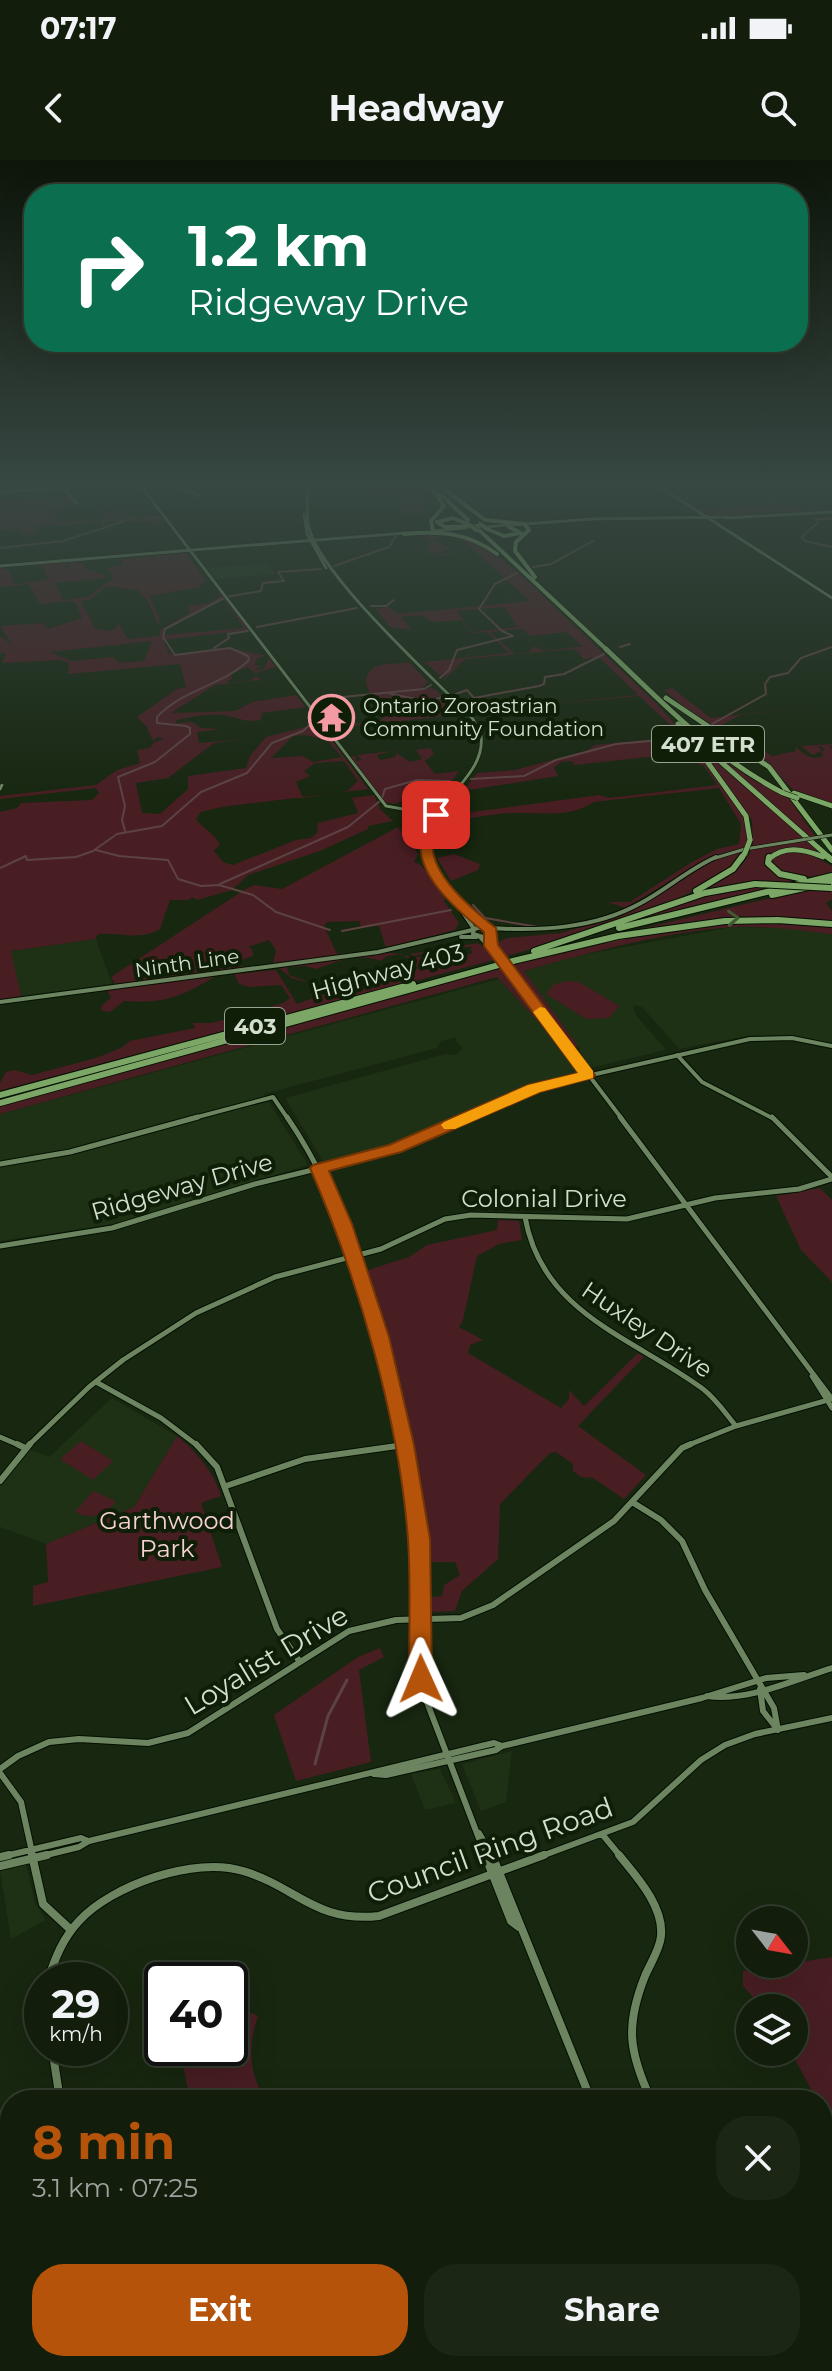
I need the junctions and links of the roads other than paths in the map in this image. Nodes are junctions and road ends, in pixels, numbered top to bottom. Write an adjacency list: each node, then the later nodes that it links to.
1 (219, 588): 8 (street)
2 (348, 588): 8 (street)
3 (541, 588): 5 (highway, 407 ETR)
4 (547, 588): 5 (highway, 407 ETR)
5 (644, 682): 6 (highway); 7 (highway, 407 ETR, bridge); 10 (highway)
6 (678, 724): 11 (highway); 14 (highway, bridge)
7 (832, 808)
8 (436, 815): 13 (street)
9 (832, 835): 17 (street, bridge)
10 (832, 850)
11 (832, 862): 12 (highway)
12 (832, 881): 14 (highway, Highway 403 / 403, bridge); 19 (highway); 20 (highway)
13 (458, 905): 16 (street); 17 (street)
14 (626, 921): 20 (highway, Highway 403 / 403)
15 (832, 924): 19 (highway, Highway 403 / 403, one-way to 15)
16 (473, 930): 17 (street, Ninth Line); 18 (street); 22 (street, Ninth Line)
17 (489, 931): 18 (street, Ninth Line); 21 (street)
18 (479, 937): 21 (street); 22 (street, Ninth Line)
19 (601, 939): 28 (highway, Highway 403 / 403)
20 (558, 944): 27 (highway, Highway 403 / 403)
21 (491, 946): 26 (street, bridge)
22 (378, 952): 23 (street, Ninth Line)
23 (0, 1002)
24 (832, 1046): 25 (street, Ridgeway Drive)
25 (677, 1055): 26 (street, Ridgeway Drive); 31 (street)
26 (587, 1075): 30 (street, Ridgeway Drive); 32 (street)
27 (0, 1095)
28 (0, 1103)
29 (0, 1164): 30 (street)
30 (319, 1168): 34 (street, Ridgeway Drive); 35 (street)
31 (832, 1178): 32 (street, Colonial Drive)
32 (685, 1206): 33 (street, Colonial Drive); 37 (street)
33 (525, 1217): 35 (street, Colonial Drive); 39 (street, Huxley Drive)
34 (0, 1246)
35 (353, 1257): 36 (street, Colonial Drive); 41 (street)
36 (96, 1382): 42 (street, Colonial Drive); 44 (street)
37 (830, 1400): 38 (street); 39 (street, Loyalist Drive)
38 (832, 1408)
39 (736, 1426): 45 (street, Loyalist Drive)
40 (0, 1437): 42 (street)
41 (404, 1445): 44 (street); 46 (street)
42 (25, 1448): 43 (street, Colonial Drive)
43 (0, 1481)
44 (226, 1486): 47 (street)
45 (632, 1502): 46 (street, Loyalist Drive); 49 (street)
46 (420, 1619): 47 (street, Loyalist Drive); 52 (street)
47 (300, 1662): 53 (street, Loyalist Drive)
48 (832, 1668): 49 (street)
49 (758, 1686): 51 (street); 52 (street)
50 (832, 1718): 51 (street, Council Ring Road)
51 (778, 1730): 54 (street, Council Ring Road)
52 (447, 1758): 55 (street); 58 (street)
53 (0, 1771): 55 (street)
54 (602, 1834): 58 (street, Council Ring Road); 64 (street)
55 (33, 1853): 56 (street); 57 (street); 59 (street)
56 (0, 1857)
57 (0, 1866)
58 (496, 1874): 59 (street, Council Ring Road); 63 (street)
59 (71, 1930): 60 (street, Council Ring Road)
60 (55, 1962)
61 (55, 2066): 62 (street)
62 (58, 2090)
63 (587, 2090)
64 (647, 2090)

